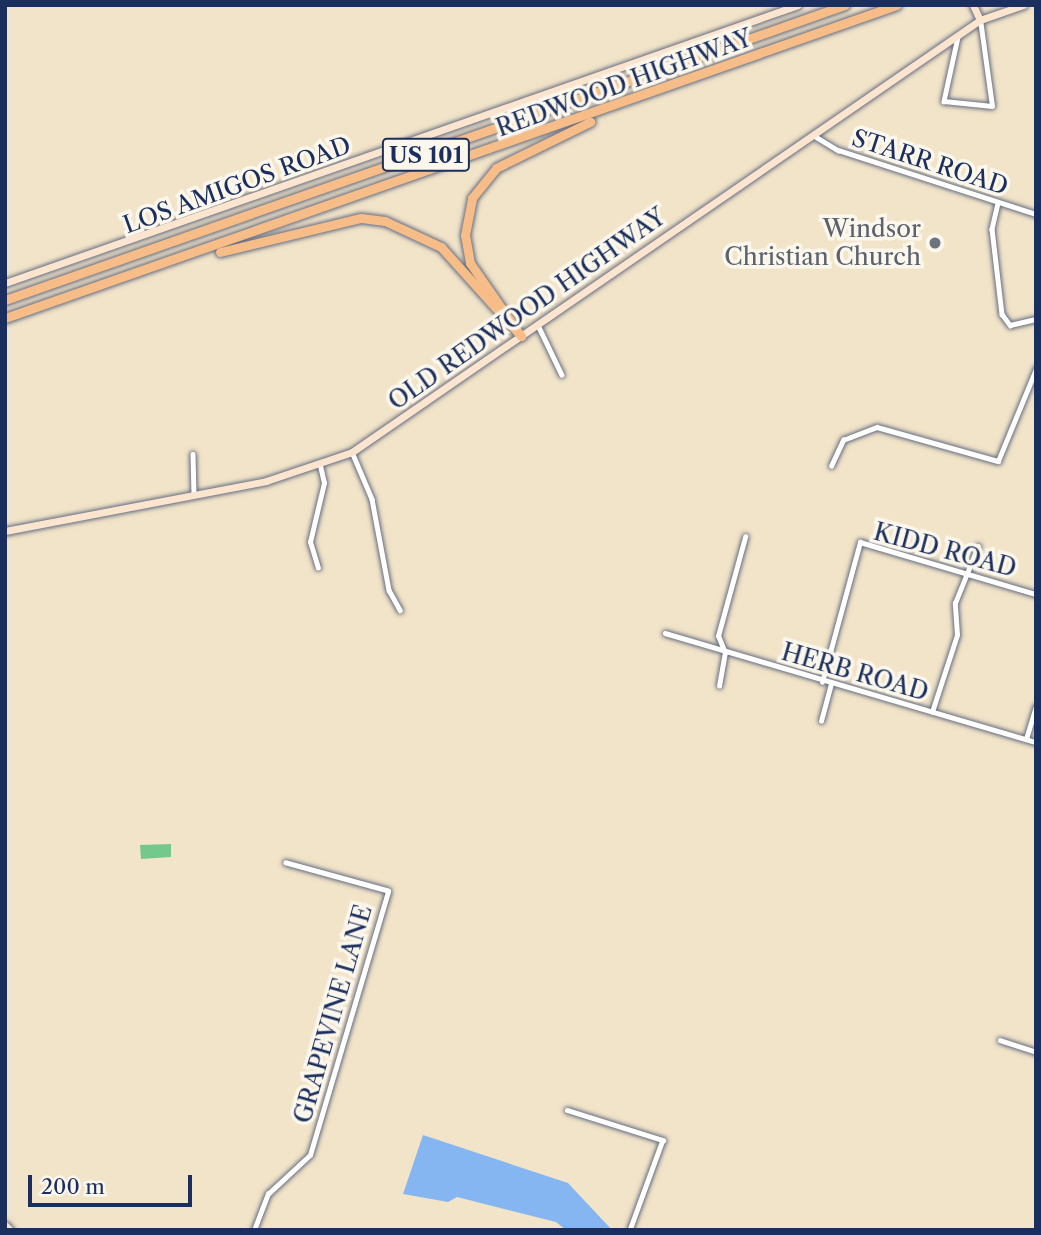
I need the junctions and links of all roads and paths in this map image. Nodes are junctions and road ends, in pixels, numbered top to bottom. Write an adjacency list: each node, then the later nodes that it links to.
1 (798, 5): 13 (main road, LOS AMIGOS ROAD)
2 (845, 5): 14 (highway, REDWOOD HIGHWAY / US 101)
3 (897, 5): 8 (highway, REDWOOD HIGHWAY / US 101)
4 (973, 5): 6 (main road)
5 (1023, 5): 6 (main road, OLD REDWOOD HIGHWAY)
6 (980, 20): 7 (main road, OLD REDWOOD HIGHWAY); 7 (street)
7 (958, 36): 9 (main road, OLD REDWOOD HIGHWAY)
8 (659, 92): 12 (highway, REDWOOD HIGHWAY / US 101); 18 (highway)
9 (816, 137): 10 (street, STARR ROAD); 17 (main road, OLD REDWOOD HIGHWAY)
10 (998, 203): 11 (street, STARR ROAD); 16 (street)
11 (1036, 214)
12 (175, 263): 15 (highway, REDWOOD HIGHWAY / US 101); 18 (highway)
13 (5, 283)
14 (5, 300)
15 (5, 318)
16 (1036, 319)
17 (538, 324): 18 (main road, OLD REDWOOD HIGHWAY); 20 (street)
18 (521, 336): 21 (main road, OLD REDWOOD HIGHWAY)
19 (1036, 369): 24 (street)
20 (562, 375)
21 (352, 452): 23 (main road, OLD REDWOOD HIGHWAY); 32 (street)
22 (193, 454): 25 (street)
23 (320, 466): 25 (main road, OLD REDWOOD HIGHWAY); 29 (street)
24 (831, 466)
25 (194, 495): 26 (main road, OLD REDWOOD HIGHWAY)
26 (5, 531)
27 (745, 537): 34 (street)
28 (978, 546): 30 (street)
29 (318, 568)
30 (966, 573): 31 (street, KIDD ROAD); 35 (street, KIDD ROAD); 39 (street)
31 (1036, 594)
32 (400, 610)
33 (665, 634): 34 (street, HERB ROAD)
34 (725, 653): 35 (street, HERB ROAD); 37 (street)
35 (822, 681): 36 (street, HERB ROAD)
36 (831, 684): 39 (street, HERB ROAD); 40 (street)
37 (719, 686)
38 (1036, 707): 41 (street)
39 (932, 712): 41 (street, HERB ROAD)
40 (821, 721)
41 (1026, 739): 42 (street, HERB ROAD)
42 (1036, 742)
43 (286, 863): 49 (street, GRAPEVINE LANE)
44 (1000, 1040): 45 (street)
45 (1036, 1052)
46 (567, 1110): 50 (street)
47 (5, 1225): 48 (main road)
48 (10, 1230)
49 (254, 1230)
50 (630, 1230)

